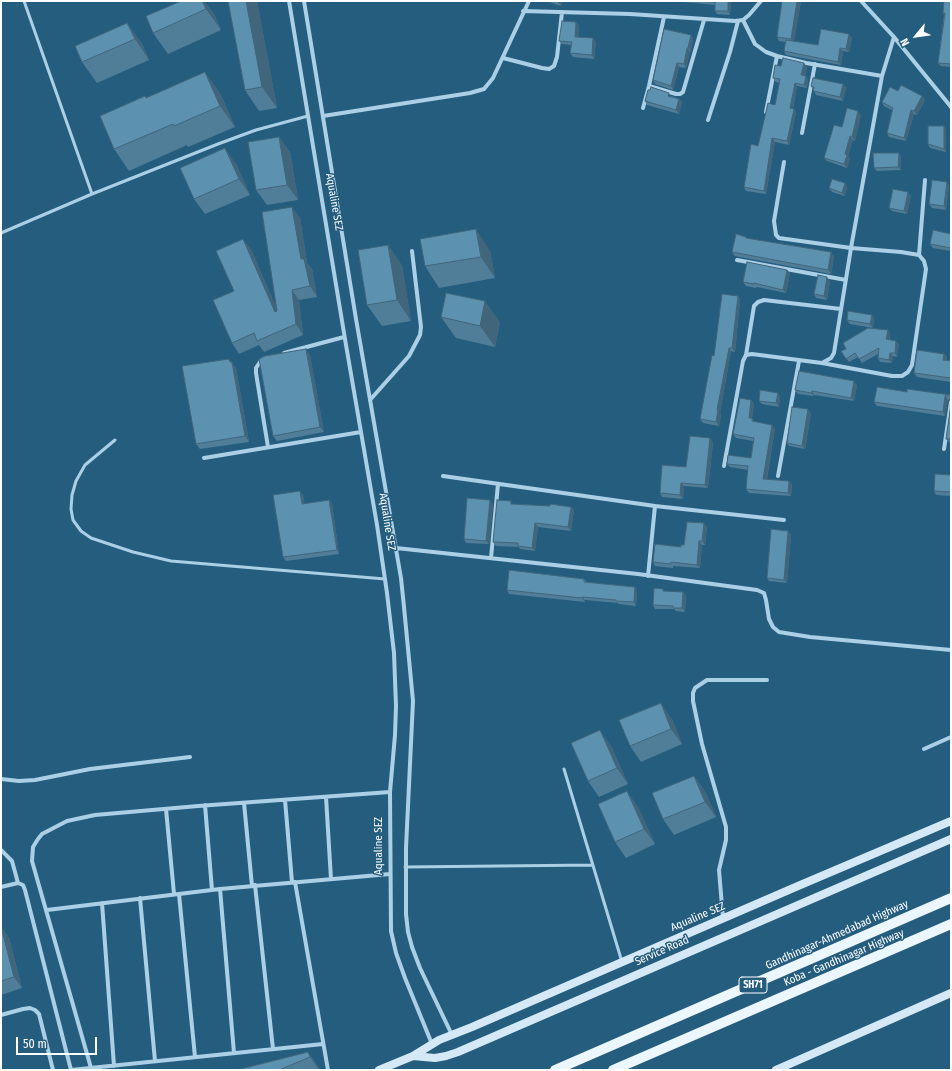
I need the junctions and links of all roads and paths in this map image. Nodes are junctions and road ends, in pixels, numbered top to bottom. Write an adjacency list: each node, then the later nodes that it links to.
1 (24, 1): 27 (lane)
2 (289, 1): 21 (street, Aqualine SEZ)
3 (304, 1): 22 (street)
4 (529, 1): 7 (street)
5 (762, 1): 11 (street)
6 (861, 1): 12 (street)
7 (523, 11): 8 (street); 14 (street)
8 (562, 12): 9 (street); 14 (street)
9 (664, 17): 10 (street); 17 (street)
10 (704, 20): 11 (street); 17 (street)
11 (740, 20): 13 (street); 23 (street)
12 (894, 37): 16 (street); 18 (street)
13 (777, 56): 15 (street); 20 (street)
14 (503, 58): 22 (street)
15 (815, 64): 16 (street); 24 (street)
16 (882, 76): 29 (street)
17 (649, 86): 19 (street)
18 (951, 107)
19 (643, 108)
20 (766, 114)
21 (308, 116): 27 (lane); 35 (street, Aqualine SEZ)
22 (323, 116): 41 (street)
23 (708, 120)
24 (802, 133)
25 (784, 162): 29 (street)
26 (925, 180): 31 (street)
27 (92, 194): 28 (lane)
28 (1, 232)
29 (851, 248): 31 (street); 33 (street)
30 (412, 251): 41 (street)
31 (919, 255): 40 (street)
32 (737, 260): 33 (street)
33 (846, 280): 34 (street)
34 (841, 309): 37 (street); 40 (street)
35 (344, 337): 36 (street); 43 (street, Aqualine SEZ)
36 (278, 355)
37 (746, 355): 39 (street); 48 (street)
38 (271, 357): 45 (street)
39 (799, 361): 40 (street); 50 (street)
40 (822, 364)
41 (370, 400): 54 (street)
42 (951, 402): 46 (street)
43 (361, 432): 45 (street); 57 (street, Aqualine SEZ)
44 (114, 440): 57 (lane)
45 (268, 447): 47 (street)
46 (944, 448)
47 (204, 458)
48 (724, 466)
49 (443, 476): 51 (street)
50 (778, 476)
51 (498, 484): 52 (street); 55 (street)
52 (655, 506): 53 (street); 56 (street)
53 (784, 520)
54 (396, 548): 55 (street); 75 (street)
55 (491, 558): 56 (street)
56 (648, 576): 58 (street)
57 (385, 579): 65 (street, Aqualine SEZ)
58 (951, 650)
59 (767, 680): 90 (street)
60 (951, 737): 61 (street)
61 (924, 749)
62 (190, 757): 64 (street)
63 (564, 769): 74 (lane)
64 (1, 779)
65 (390, 792): 66 (street); 76 (street, Aqualine SEZ)
66 (326, 797): 67 (street); 77 (street)
67 (285, 800): 68 (street); 78 (street)
68 (244, 803): 69 (street); 80 (street)
69 (205, 805): 70 (street); 83 (street)
70 (166, 809): 84 (street); 89 (street)
71 (951, 821): 90 (street, Aqualine SEZ)
72 (951, 839): 100 (street, Service Road)
73 (1, 850): 79 (street)
74 (593, 865): 75 (lane); 92 (lane)
75 (405, 867): 95 (street)
76 (390, 874): 77 (street); 97 (street, Aqualine SEZ)
77 (331, 879): 78 (street)
78 (294, 882): 80 (street); 96 (street)
79 (18, 883): 81 (street); 106 (street)
80 (254, 885): 82 (street); 98 (street)
81 (1, 887)
82 (220, 889): 83 (street); 99 (street)
83 (212, 890): 85 (street)
84 (174, 894): 85 (street); 86 (street)
85 (179, 894): 101 (street)
86 (140, 898): 88 (street); 102 (street)
87 (951, 898): 109 (main road, Gandhinagar-Ahmedabad Highway / SH71)
88 (102, 903): 89 (street); 103 (street)
89 (47, 910): 104 (street)
90 (723, 918): 92 (street, Aqualine SEZ)
91 (951, 924): 110 (main road, Koba - Gandhinagar Highway / SH71)
92 (622, 962): 95 (street, Aqualine SEZ)
93 (951, 994): 111 (street)
94 (1, 1015): 105 (street)
95 (452, 1035): 97 (street, Aqualine SEZ)
96 (323, 1044): 98 (street); 107 (street)
97 (432, 1044): 100 (street, Aqualine SEZ)
98 (272, 1049): 99 (street)
99 (234, 1053): 101 (street)
100 (413, 1056): 108 (street, Service Road)
101 (195, 1057): 102 (street)
102 (156, 1061): 103 (street)
103 (114, 1066): 104 (street)
104 (91, 1068): 106 (street)
105 (53, 1070)
106 (71, 1070)
107 (328, 1070)
108 (379, 1070)
109 (555, 1070)
110 (613, 1070)
111 (776, 1070)

